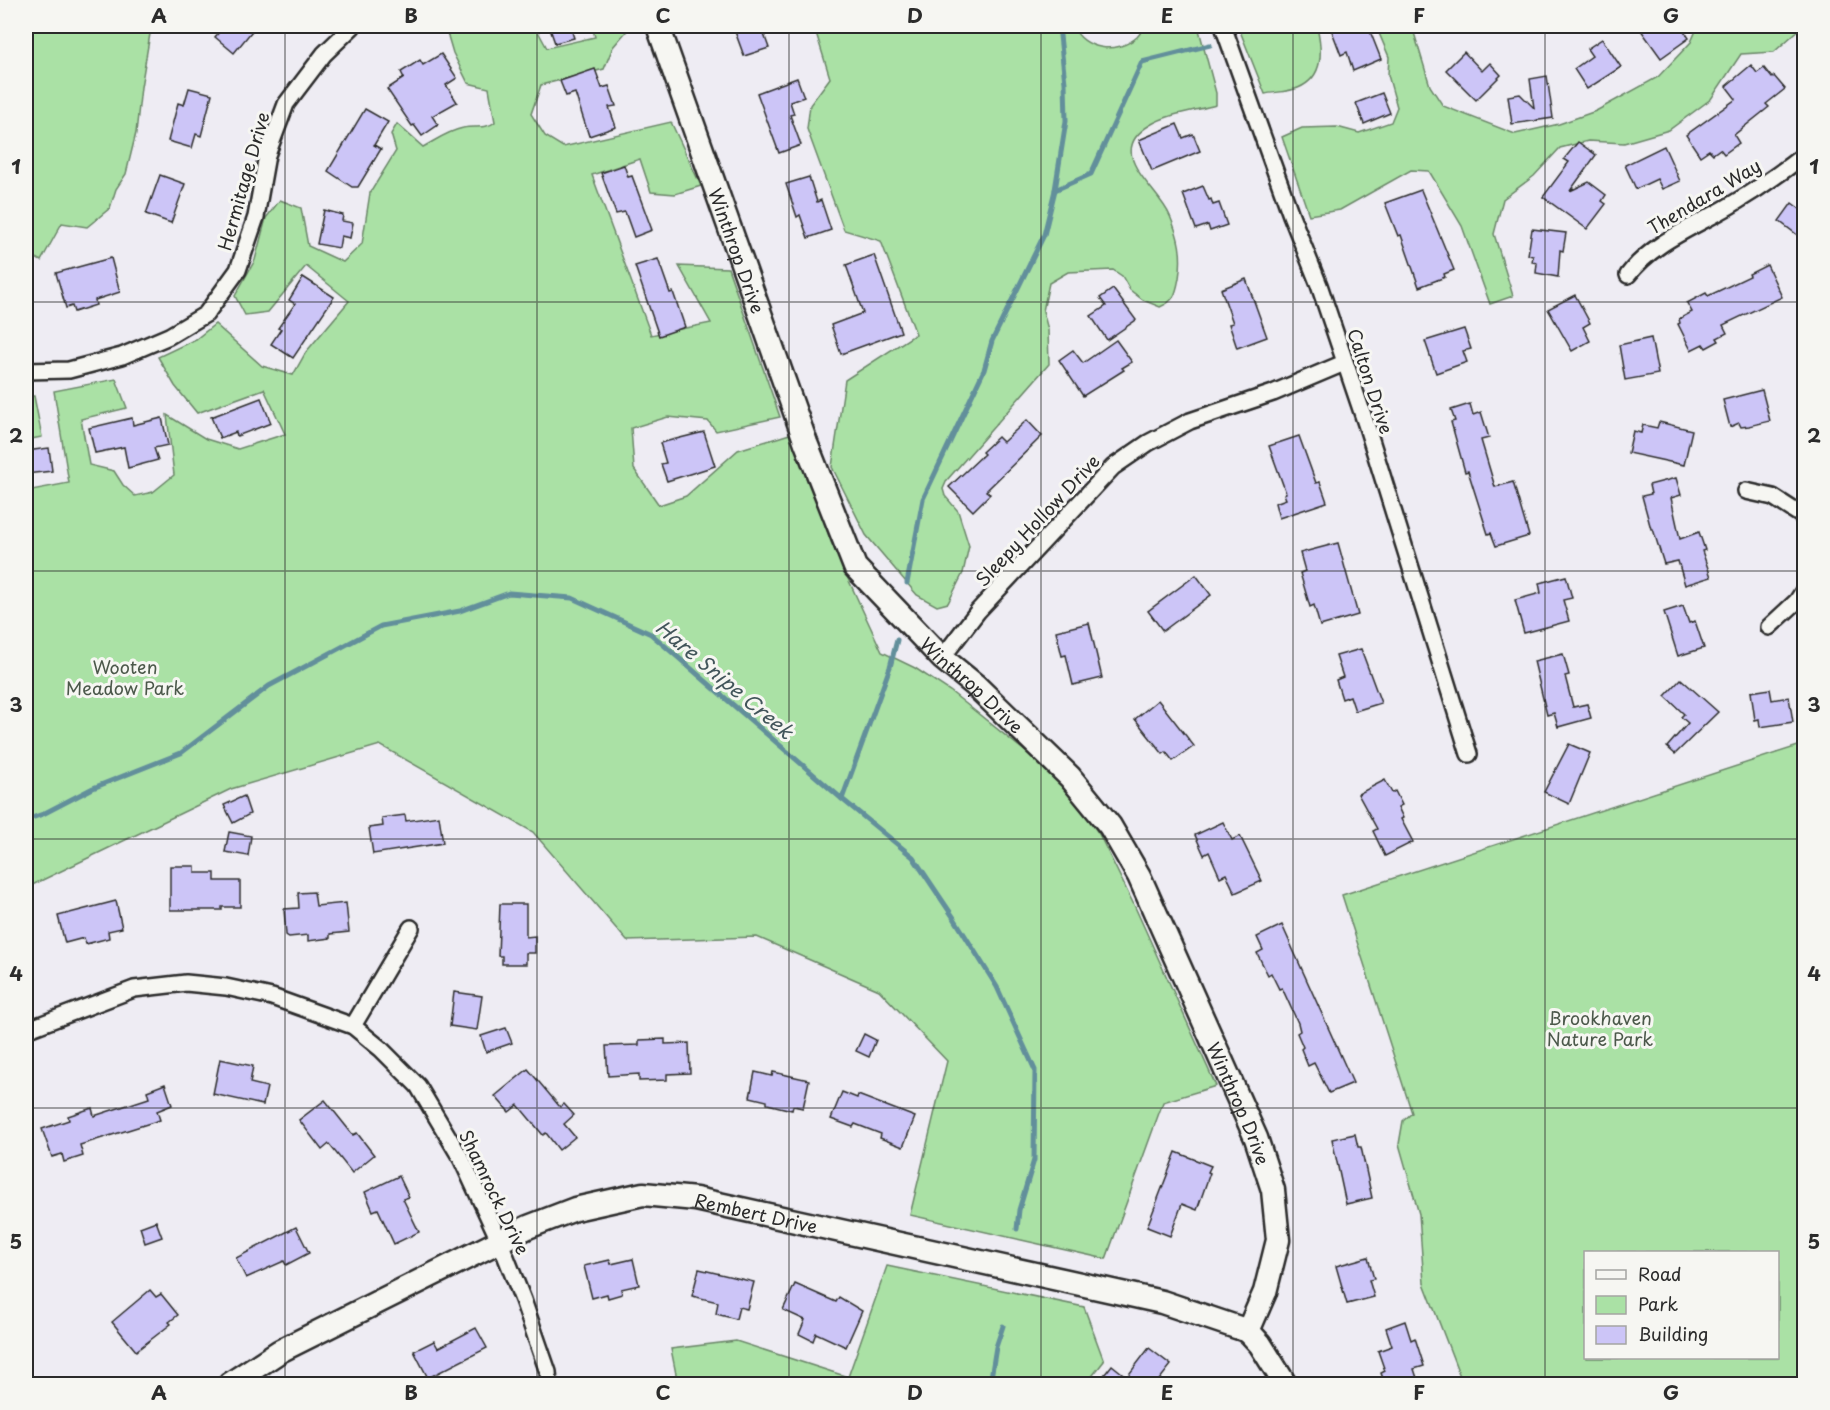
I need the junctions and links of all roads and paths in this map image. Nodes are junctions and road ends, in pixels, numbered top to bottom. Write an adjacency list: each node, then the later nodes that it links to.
1 (352, 26): 7 (street, Hermitage Drive)
2 (658, 26): 12 (street, Winthrop Drive)
3 (1223, 26): 6 (street, Calton Drive)
4 (1804, 155): 5 (street, Thendara Way)
5 (1628, 275)
6 (1344, 363): 12 (street, Sleepy Hollow Drive); 13 (street, Calton Drive)
7 (26, 371)
8 (1746, 491): 9 (street)
9 (1804, 517)
10 (1804, 590): 11 (street)
11 (1769, 627)
12 (942, 658): 18 (street, Winthrop Drive)
13 (1469, 754)
14 (411, 928): 15 (street)
15 (353, 1026): 16 (street, Shamrock Drive); 17 (street, Shamrock Drive)
16 (26, 1029)
17 (500, 1242): 18 (street, Rembert Drive); 19 (street, Rembert Drive); 20 (street, Shamrock Drive)
18 (1248, 1331): 21 (street)
19 (230, 1384)
20 (549, 1384)
21 (1285, 1384)

